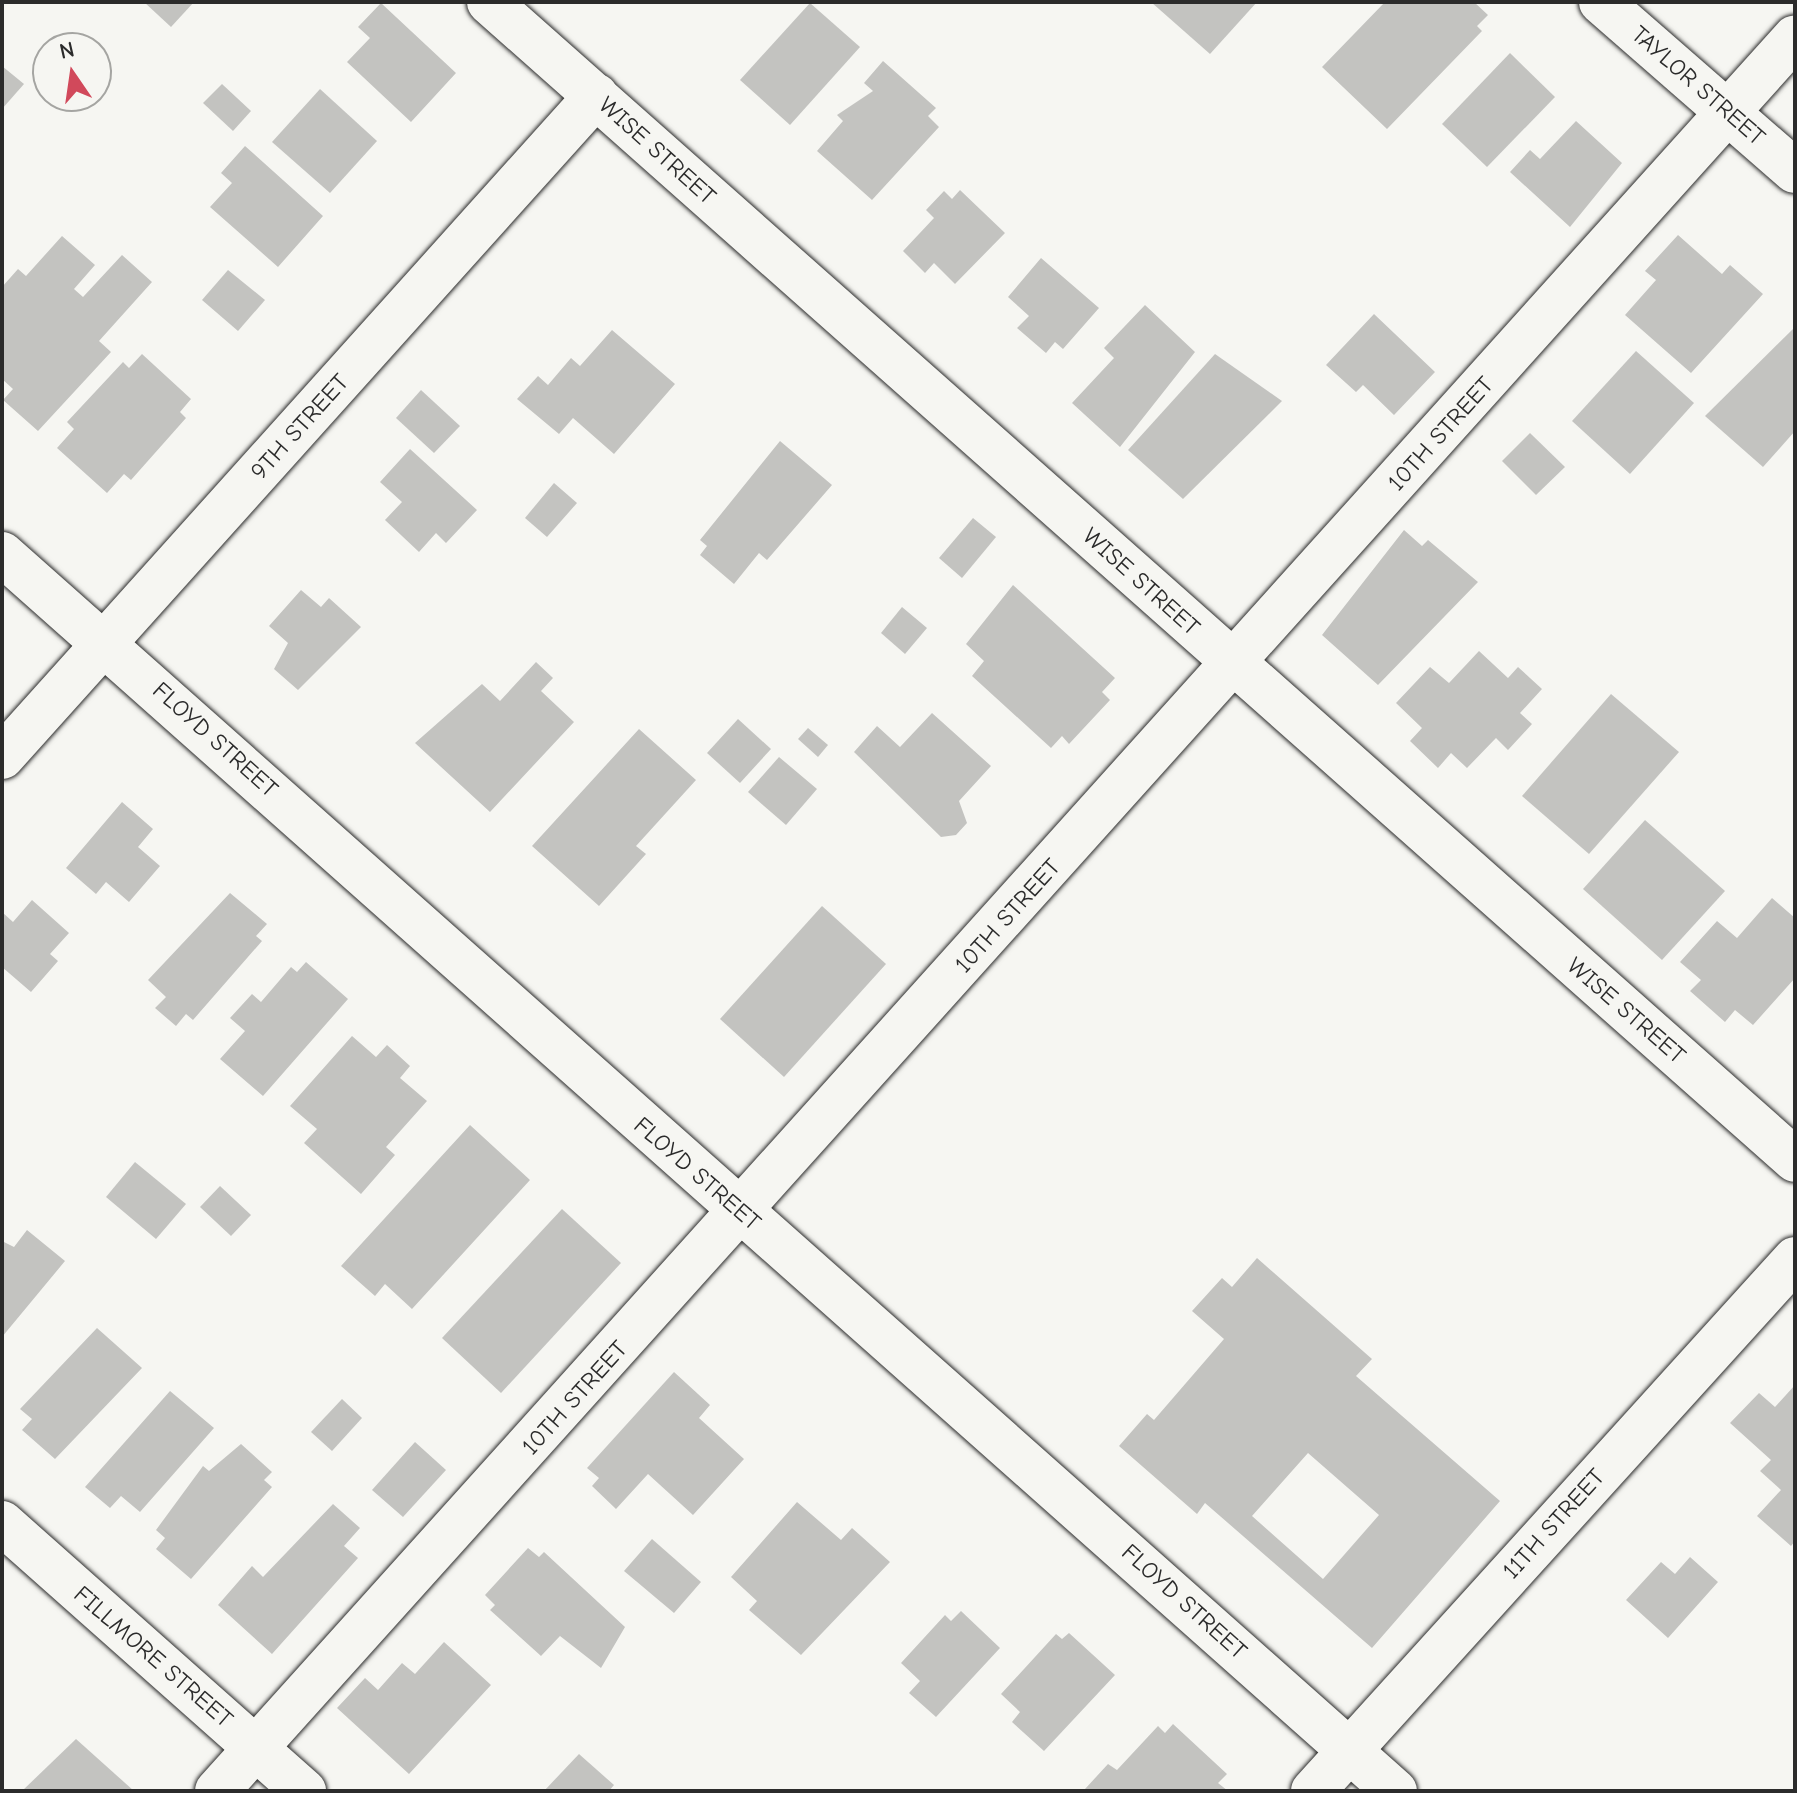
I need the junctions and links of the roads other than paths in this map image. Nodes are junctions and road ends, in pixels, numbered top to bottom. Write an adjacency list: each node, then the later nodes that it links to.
1 (489, 2): 4 (street, WISE STREET)
2 (1601, 2): 5 (street, TAYLOR STREET)
3 (1795, 37): 5 (street, 10TH STREET)
4 (596, 96): 8 (street, 9TH STREET); 9 (street, WISE STREET)
5 (1729, 112): 6 (street, TAYLOR STREET); 9 (street, 10TH STREET)
6 (1795, 171)
7 (2, 554): 8 (street, FLOYD STREET)
8 (107, 642): 10 (street, 9TH STREET); 12 (street, FLOYD STREET)
9 (1233, 664): 11 (street, WISE STREET); 12 (street, 10TH STREET)
10 (2, 757)
11 (1795, 1160)
12 (742, 1215): 15 (street, 10TH STREET); 16 (street, FLOYD STREET)
13 (1795, 1259): 16 (street, 11TH STREET)
14 (2, 1523): 15 (street, FILLMORE STREET)
15 (256, 1747): 17 (street, 10TH STREET); 18 (street, FILLMORE STREET)
16 (1350, 1750): 19 (street, 11TH STREET); 20 (street, FLOYD STREET)
17 (217, 1791)
18 (304, 1791)
19 (1313, 1791)
20 (1395, 1791)

